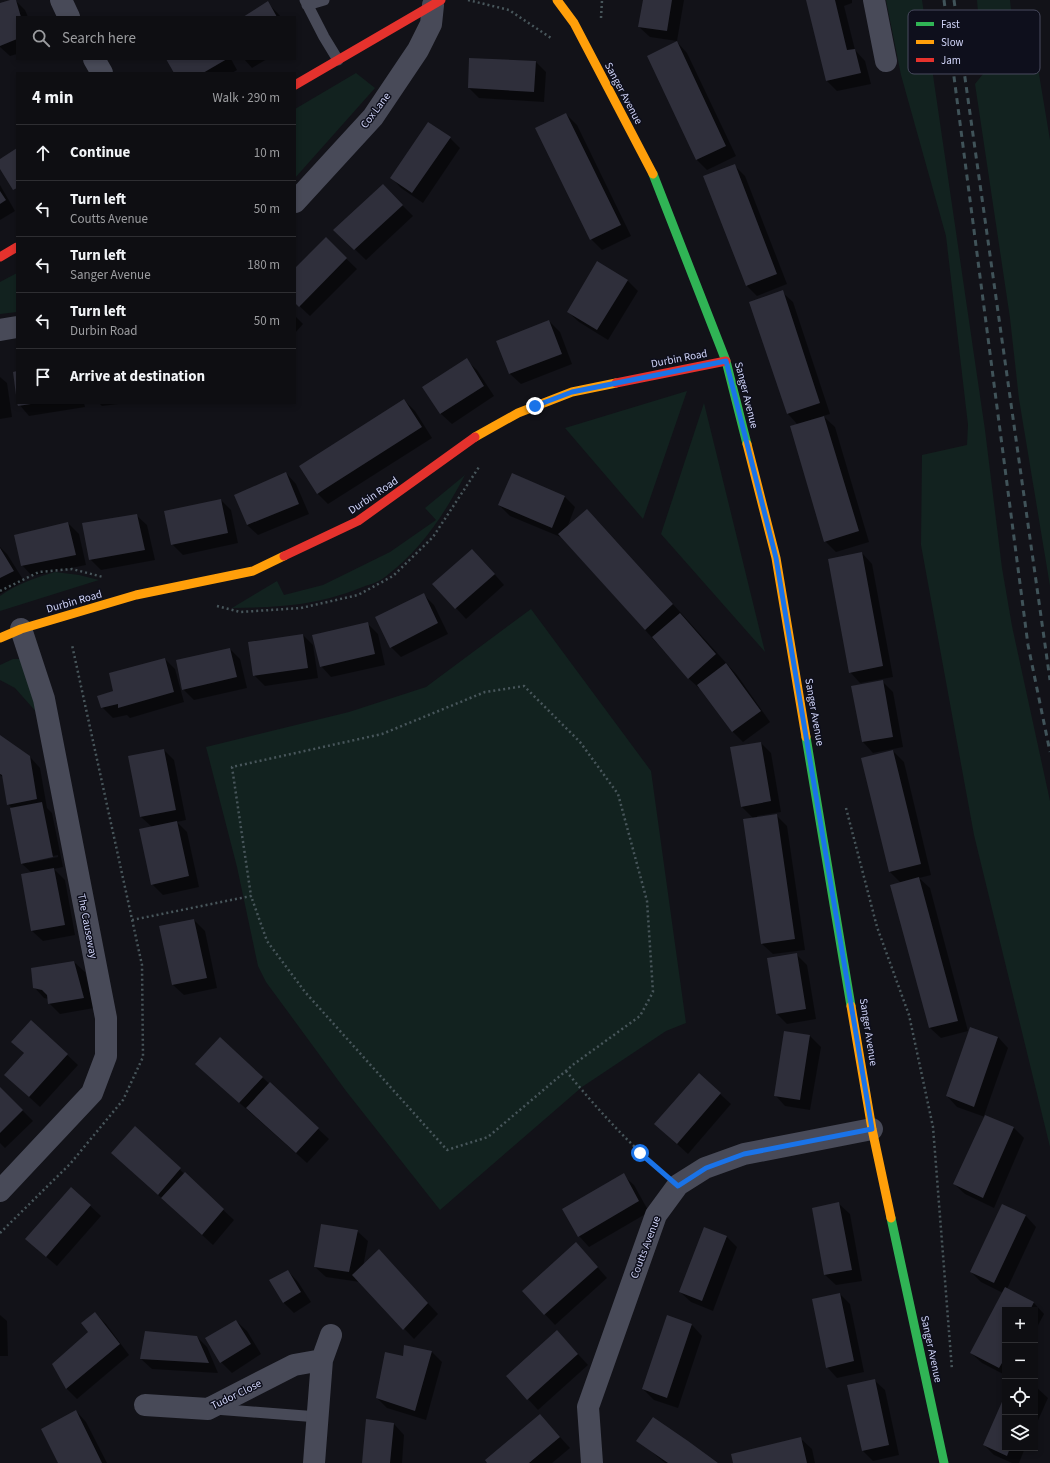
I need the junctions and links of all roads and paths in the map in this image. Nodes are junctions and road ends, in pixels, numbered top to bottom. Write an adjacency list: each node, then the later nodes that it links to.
1 (61, 0): 8 (street)
2 (324, 0): 6 (lane)
3 (468, 0): 9 (path)
4 (557, 0): 20 (street, Sanger Avenue)
5 (874, 0): 12 (street)
6 (306, 2): 11 (lane)
7 (437, 2): 11 (street, Cox Lane); 15 (street, Cox Lane)
8 (69, 16)
9 (554, 40)
10 (95, 60): 13 (street)
11 (338, 60): 14 (street, Cox Lane)
12 (886, 61)
13 (101, 72)
14 (296, 84)
15 (296, 201)
16 (16, 248): 17 (street)
17 (0, 257)
18 (16, 327): 19 (street)
19 (0, 330)
20 (726, 361): 25 (street, Durbin Road); 31 (street, Sanger Avenue)
21 (483, 461): 24 (path)
22 (110, 579): 23 (path)
23 (0, 591)
24 (210, 604)
25 (20, 629): 26 (street, Durbin Road); 33 (street, The Causeway)
26 (0, 638)
27 (845, 804): 36 (path)
28 (251, 896): 29 (path); 30 (path); 30 (path)
29 (132, 920)
30 (566, 1071): 32 (path)
31 (872, 1129): 32 (street, Coutts Avenue); 42 (street, Sanger Avenue)
32 (678, 1186): 41 (street, Coutts Avenue)
33 (0, 1191)
34 (331, 1335): 35 (street)
35 (322, 1360): 38 (street, Tudor Close); 39 (street)
36 (953, 1377)
37 (145, 1405): 38 (street, Tudor Close)
38 (208, 1409): 39 (lane)
39 (318, 1416): 40 (street)
40 (314, 1463)
41 (592, 1463)
42 (944, 1463)

